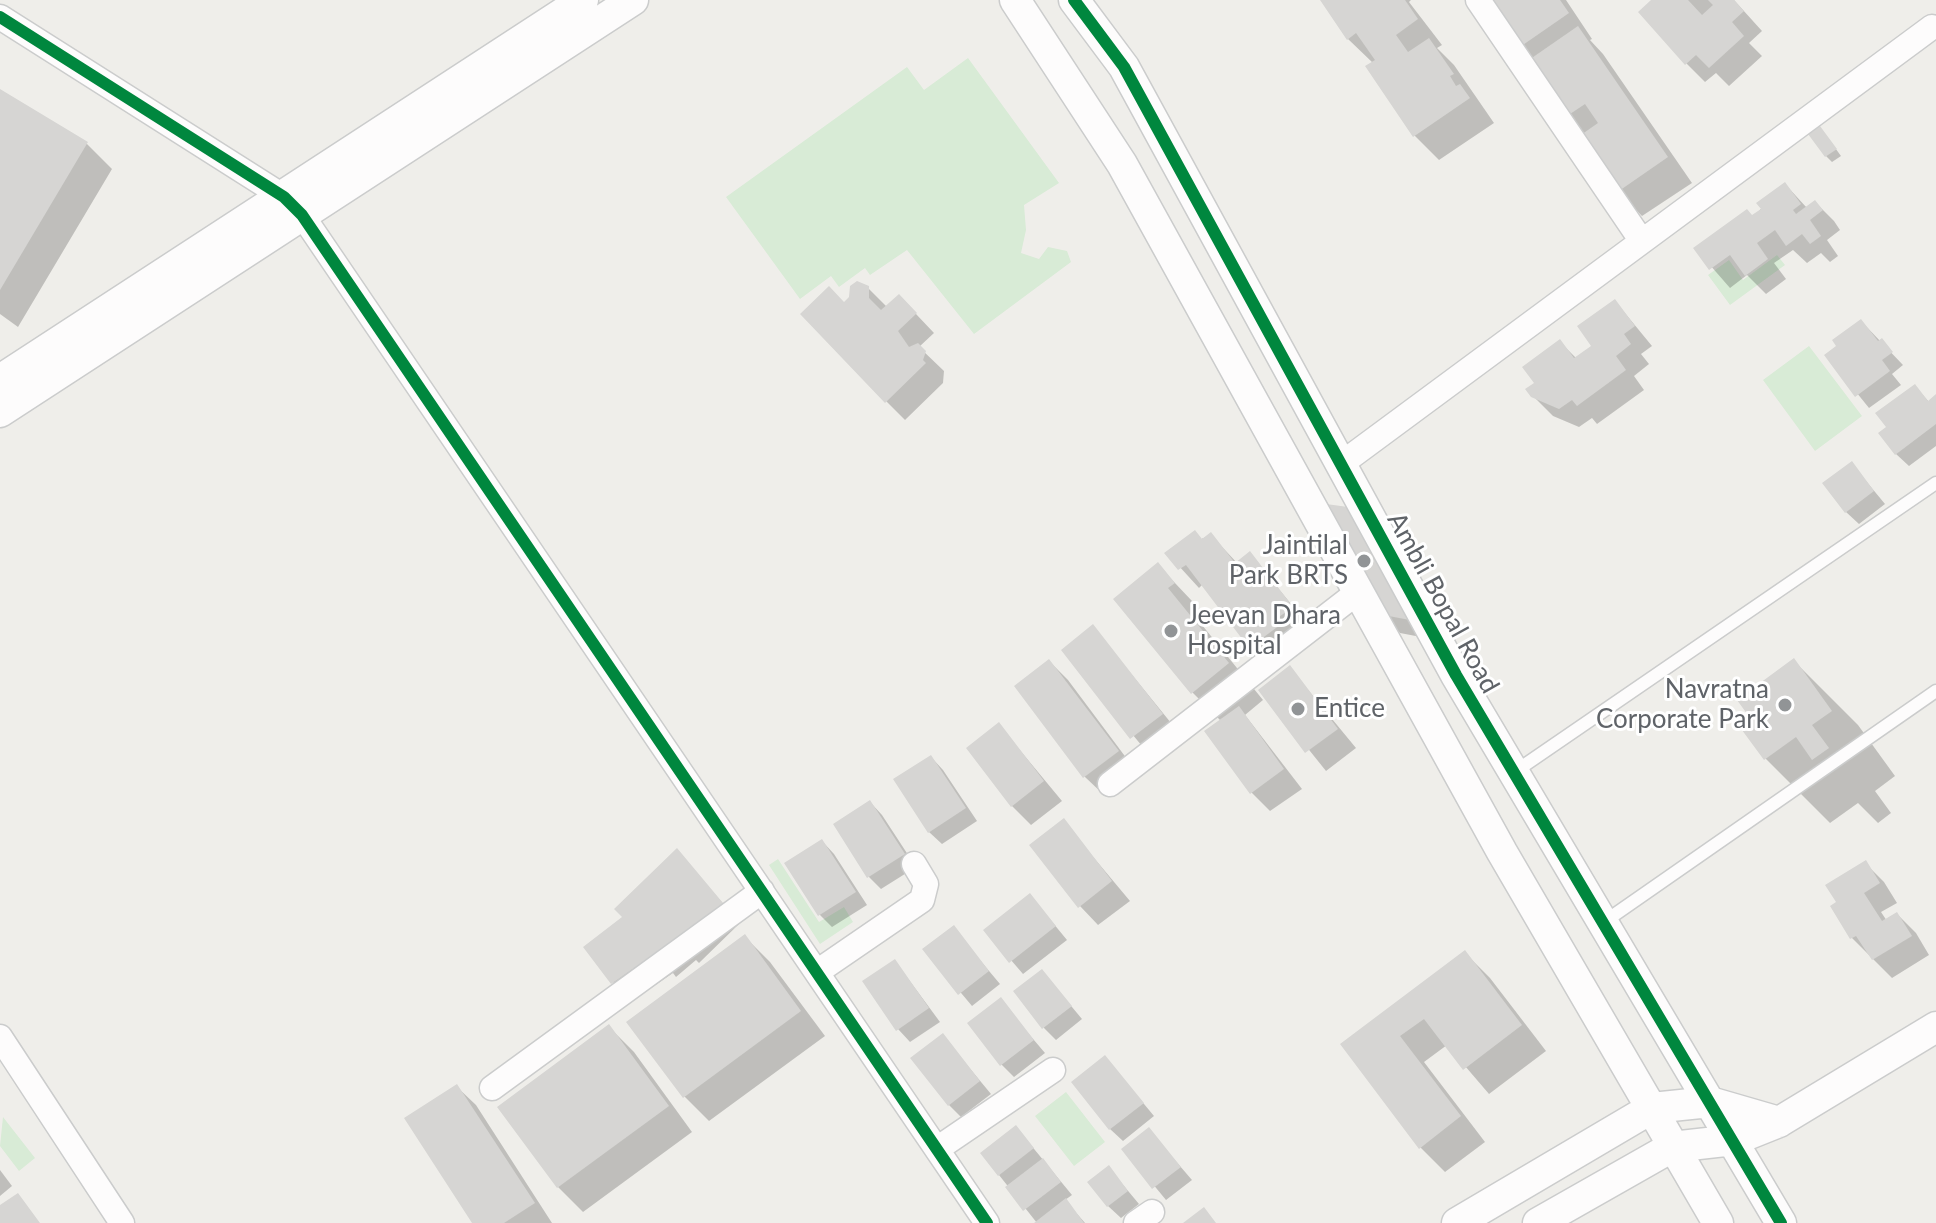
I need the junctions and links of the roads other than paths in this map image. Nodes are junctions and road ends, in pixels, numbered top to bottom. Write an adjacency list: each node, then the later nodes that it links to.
1 (583, 0): 8 (street)
2 (633, 0): 8 (street)
3 (1015, 0): 14 (street)
4 (1074, 0): 12 (street, Ambli Bopal Road)
5 (1478, 0): 9 (street)
6 (0, 17): 8 (street)
7 (1935, 27): 9 (street)
8 (293, 206): 10 (street); 11 (street); 19 (street)
9 (1641, 240): 12 (street)
10 (0, 380)
11 (0, 412)
12 (1341, 464): 16 (street, Ambli Bopal Road)
13 (1936, 483): 16 (lane)
14 (1358, 592): 17 (street); 27 (street)
15 (1936, 691): 20 (lane)
16 (1513, 773): 20 (street, Ambli Bopal Road)
17 (1110, 784)
18 (914, 864): 21 (street)
19 (762, 891): 21 (street); 25 (street)
20 (1603, 922): 26 (street, Ambli Bopal Road)
21 (817, 972): 31 (street)
22 (1936, 1027): 28 (street)
23 (0, 1037): 32 (street)
24 (1053, 1070): 31 (street)
25 (492, 1088)
26 (1710, 1102): 27 (street); 28 (street); 29 (street, Ambli Bopal Road)
27 (1652, 1108): 30 (street); 34 (street)
28 (1779, 1122): 29 (street)
29 (1734, 1140): 30 (street); 37 (street, Ambli Bopal Road)
30 (1672, 1147): 35 (street); 36 (street)
31 (937, 1149): 33 (street)
32 (122, 1223)
33 (987, 1223)
34 (1457, 1223)
35 (1538, 1223)
36 (1718, 1223)
37 (1781, 1223)

